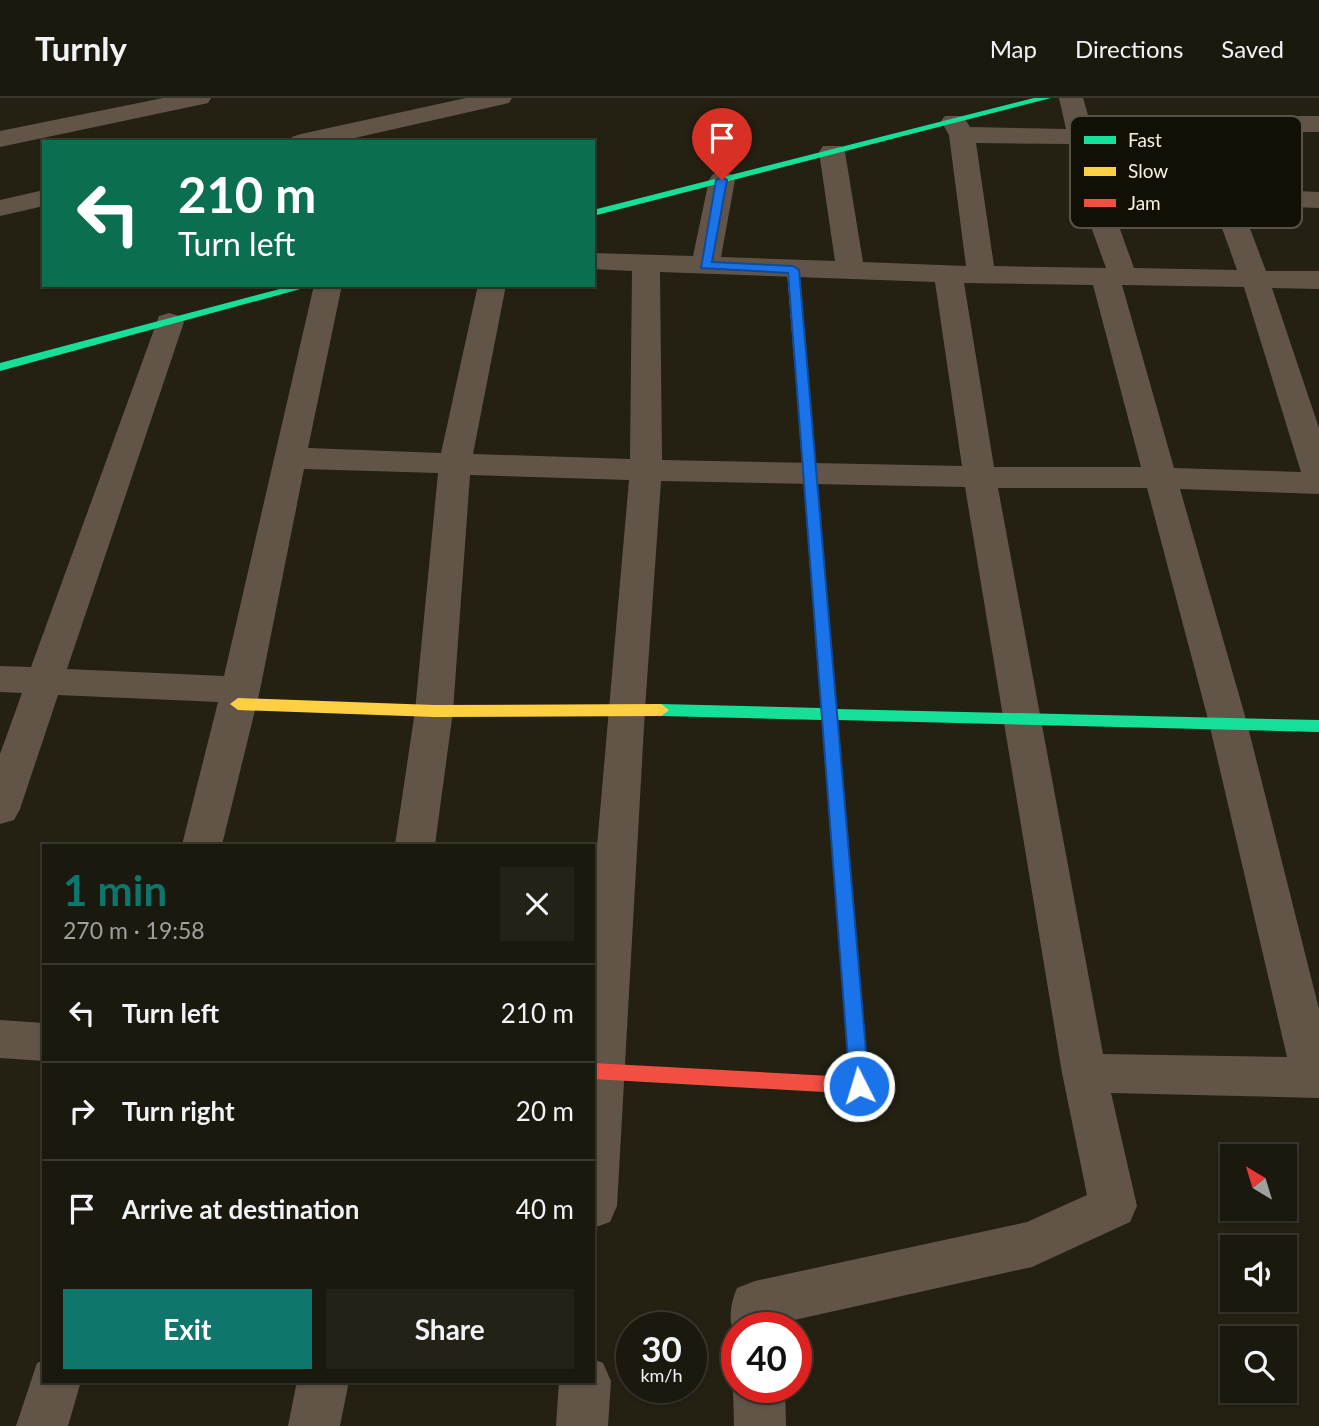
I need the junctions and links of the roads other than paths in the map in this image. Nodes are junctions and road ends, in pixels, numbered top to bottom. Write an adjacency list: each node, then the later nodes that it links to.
1 (199, 98): 10 (street)
2 (500, 98): 11 (street)
3 (1046, 98): 8 (street)
4 (1071, 98): 6 (street)
5 (1188, 98): 7 (street)
6 (1075, 116)
7 (1195, 116)
8 (958, 128): 9 (street); 12 (street); 24 (street)
9 (1070, 135)
10 (0, 139)
11 (310, 140)
12 (832, 152): 13 (street); 23 (street)
13 (722, 180): 16 (street); 21 (street)
14 (42, 198): 15 (street)
15 (0, 208)
16 (595, 212)
17 (1103, 228): 25 (street)
18 (1236, 228): 26 (street)
19 (595, 261): 20 (street)
20 (646, 262): 21 (street); 35 (street)
21 (705, 265): 22 (street)
22 (793, 270): 23 (street); 36 (street)
23 (850, 270): 24 (street)
24 (964, 274): 25 (street); 37 (street)
25 (1114, 277): 26 (street); 38 (street)
26 (1255, 278): 27 (street); 39 (street)
27 (1319, 280)
28 (301, 287): 31 (street)
29 (328, 287): 33 (street)
30 (492, 287): 34 (street)
31 (169, 322): 32 (street); 41 (street)
32 (0, 367)
33 (288, 458): 34 (street); 42 (street)
34 (455, 464): 35 (street); 44 (street)
35 (646, 470): 36 (street); 43 (street)
36 (812, 476): 37 (street); 45 (street)
37 (980, 478): 38 (street); 46 (street)
38 (1160, 478): 39 (street); 47 (street)
39 (1319, 480)
40 (0, 679): 41 (street)
41 (44, 681): 42 (street); 49 (street)
42 (240, 697): 44 (street); 50 (street)
43 (626, 709): 44 (street); 45 (street); 54 (street)
44 (434, 710): 51 (street)
45 (827, 716): 46 (street); 54 (street)
46 (1023, 721): 47 (street); 55 (street)
47 (1228, 723): 48 (street); 56 (street)
48 (1319, 726)
49 (0, 809)
50 (202, 844)
51 (415, 844)
52 (0, 1039): 53 (street)
53 (42, 1042)
54 (597, 1072): 57 (street)
55 (1084, 1073): 56 (street); 58 (street)
56 (1317, 1078)
57 (595, 1139)
58 (755, 1312)
59 (54, 1383): 63 (street)
60 (323, 1383): 64 (street)
61 (584, 1383): 65 (street)
62 (759, 1403): 66 (street)
63 (42, 1426)
64 (314, 1426)
65 (582, 1426)
66 (760, 1426)

